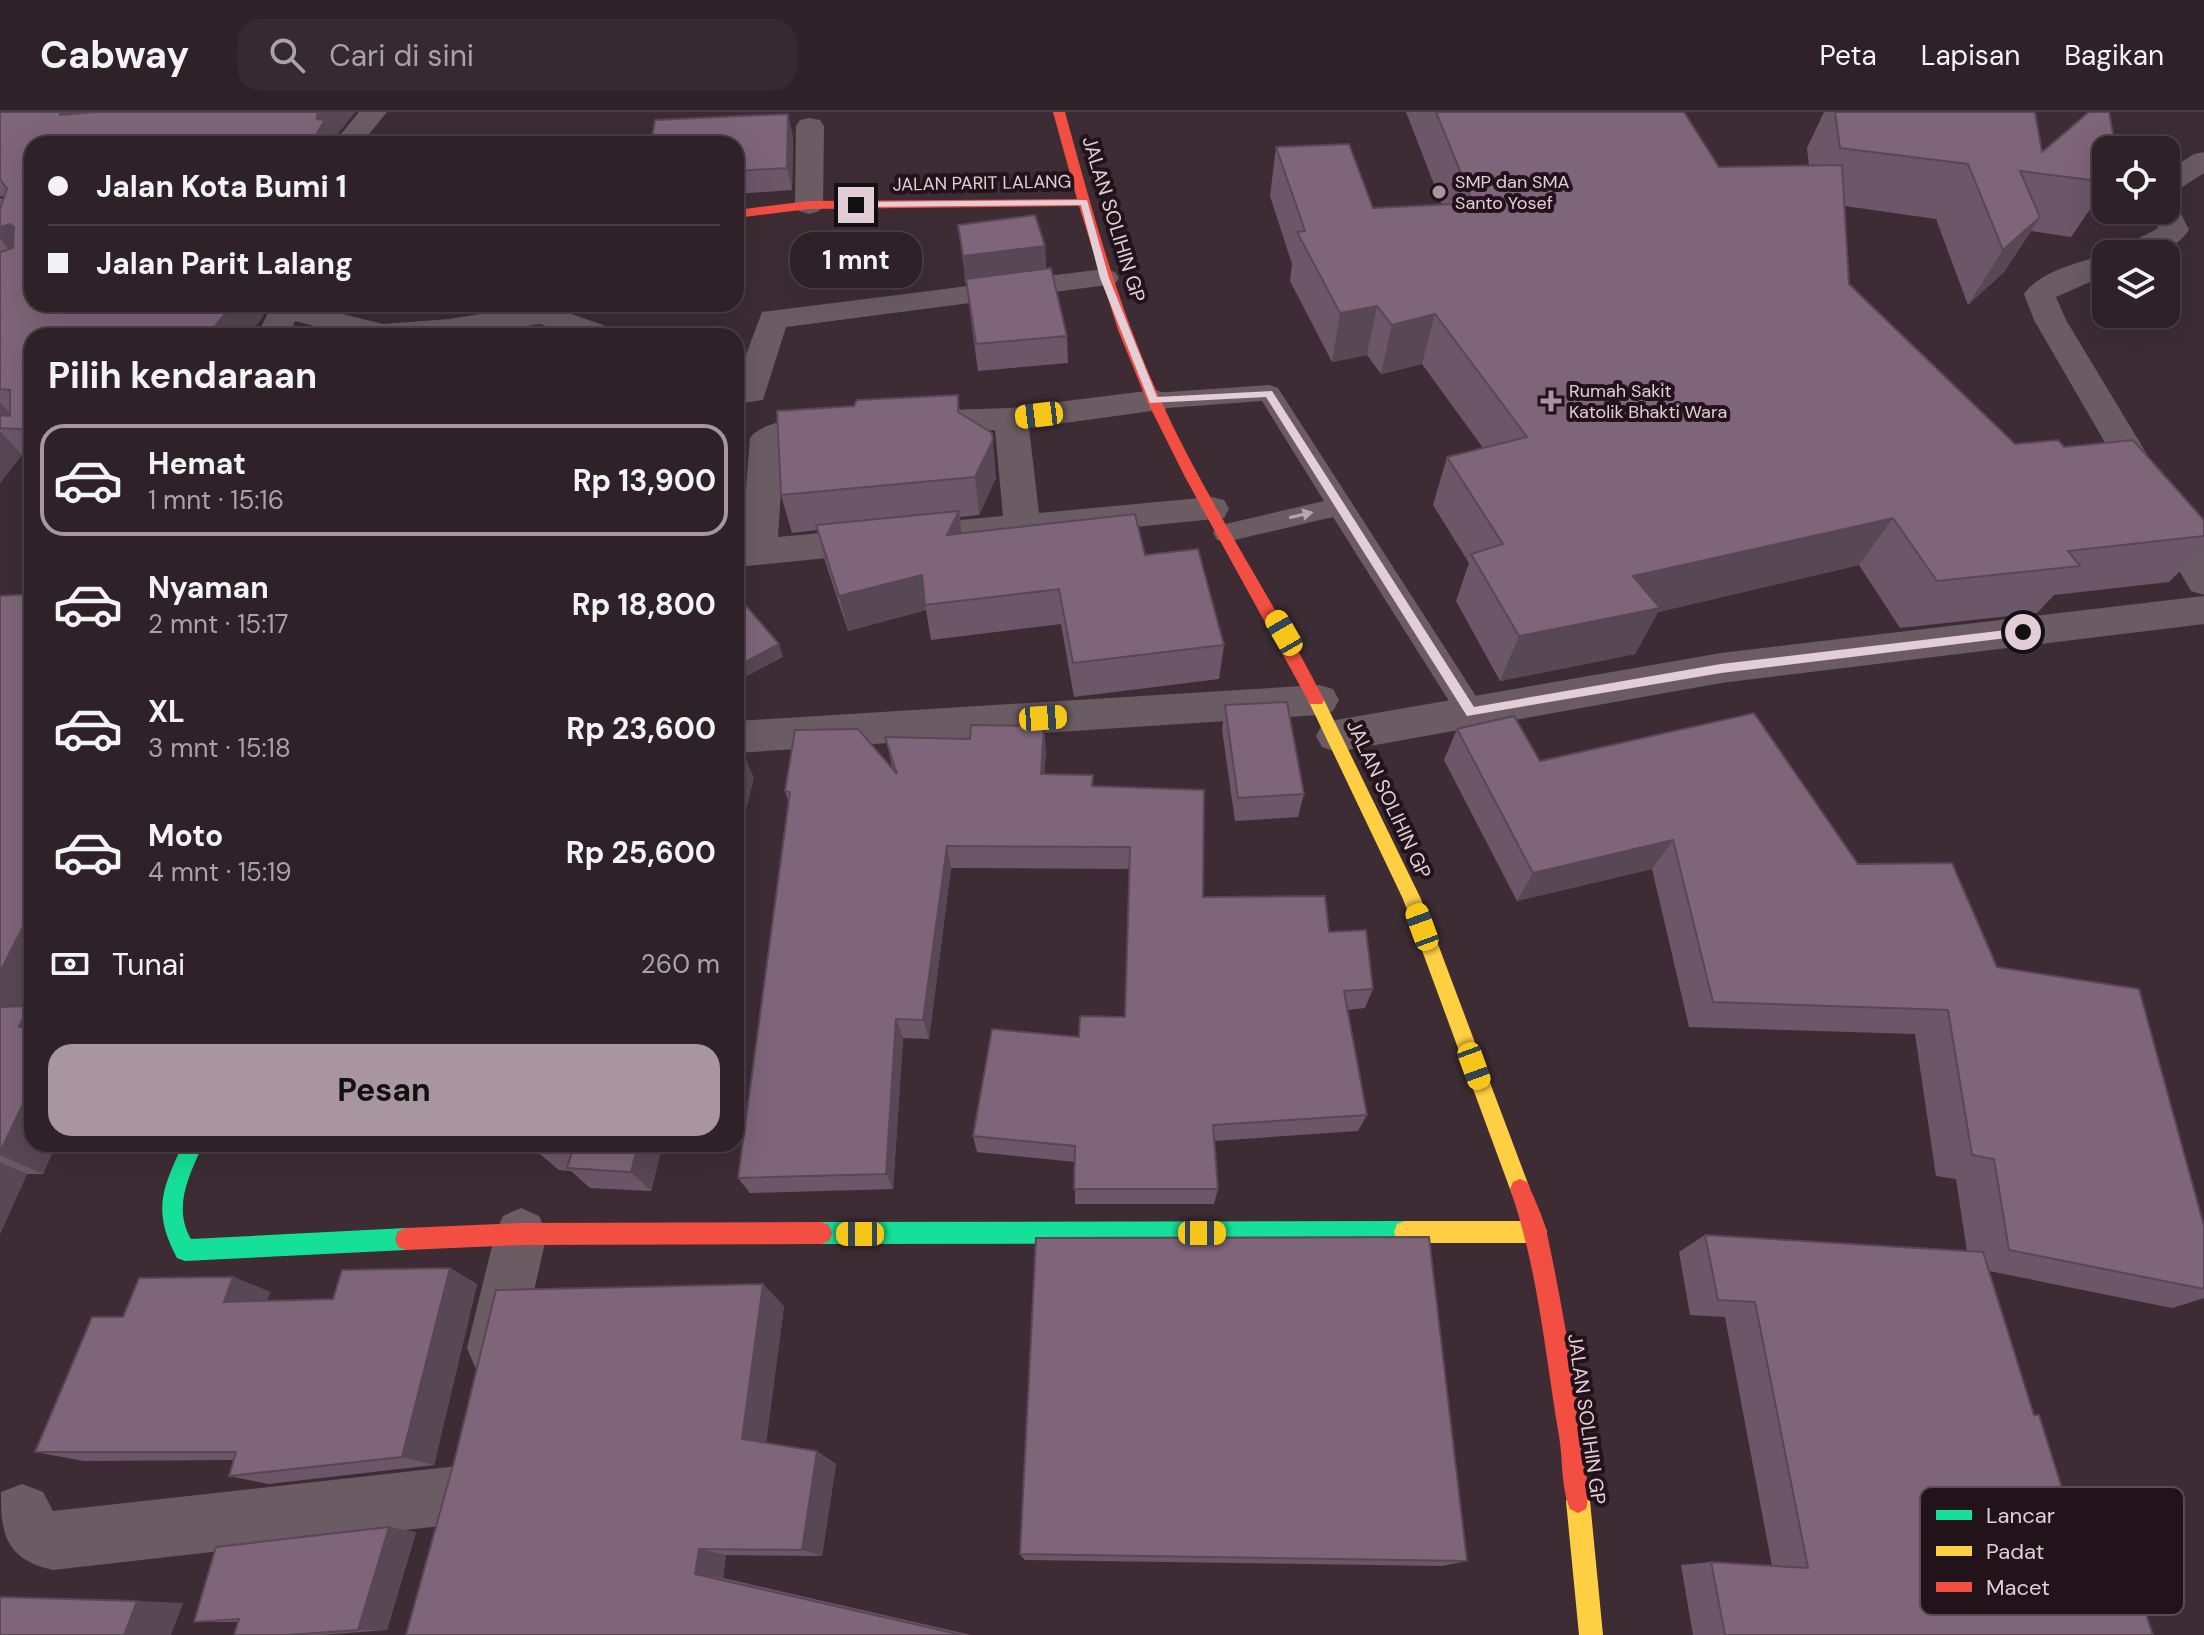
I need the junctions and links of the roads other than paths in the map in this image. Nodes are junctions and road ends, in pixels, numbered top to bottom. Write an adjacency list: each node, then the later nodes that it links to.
1 (374, 112): 4 (street)
2 (1059, 112): 7 (main road, JALAN SOLIHIN GP)
3 (810, 126): 8 (street)
4 (352, 136)
5 (2204, 160): 6 (street)
6 (2180, 176)
7 (1084, 202): 8 (main road, JALAN PARIT LALANG); 15 (main road, JALAN SOLIHIN GP)
8 (809, 205): 10 (main road, JALAN PARIT LALANG)
9 (0, 207): 13 (street)
10 (744, 213)
11 (2172, 224): 12 (street)
12 (2160, 240)
13 (0, 253)
14 (2092, 269): 27 (street)
15 (1104, 278): 20 (street); 21 (main road, JALAN SOLIHIN GP)
16 (296, 312): 17 (street)
17 (359, 328)
18 (455, 328): 19 (street)
19 (581, 328)
20 (744, 392)
21 (1154, 401): 22 (street); 23 (lane); 24 (main road, JALAN SOLIHIN GP)
22 (1011, 419): 25 (street); 26 (street)
23 (1340, 506): 24 (lane, one-way to 23); 29 (lane)
24 (1218, 521): 25 (street); 30 (main road, JALAN SOLIHIN GP)
25 (1022, 525): 26 (street)
26 (747, 553)
27 (2204, 581)
28 (2204, 610): 29 (street)
29 (1471, 712): 30 (street)
30 (1327, 718): 31 (street); 33 (main road, JALAN SOLIHIN GP)
31 (744, 737)
32 (190, 1152): 34 (main road)
33 (1536, 1232): 34 (main road); 38 (main road, JALAN SOLIHIN GP)
34 (521, 1234): 35 (street)
35 (458, 1495): 36 (street); 37 (street)
36 (22, 1513)
37 (443, 1551)
38 (1591, 1635)

